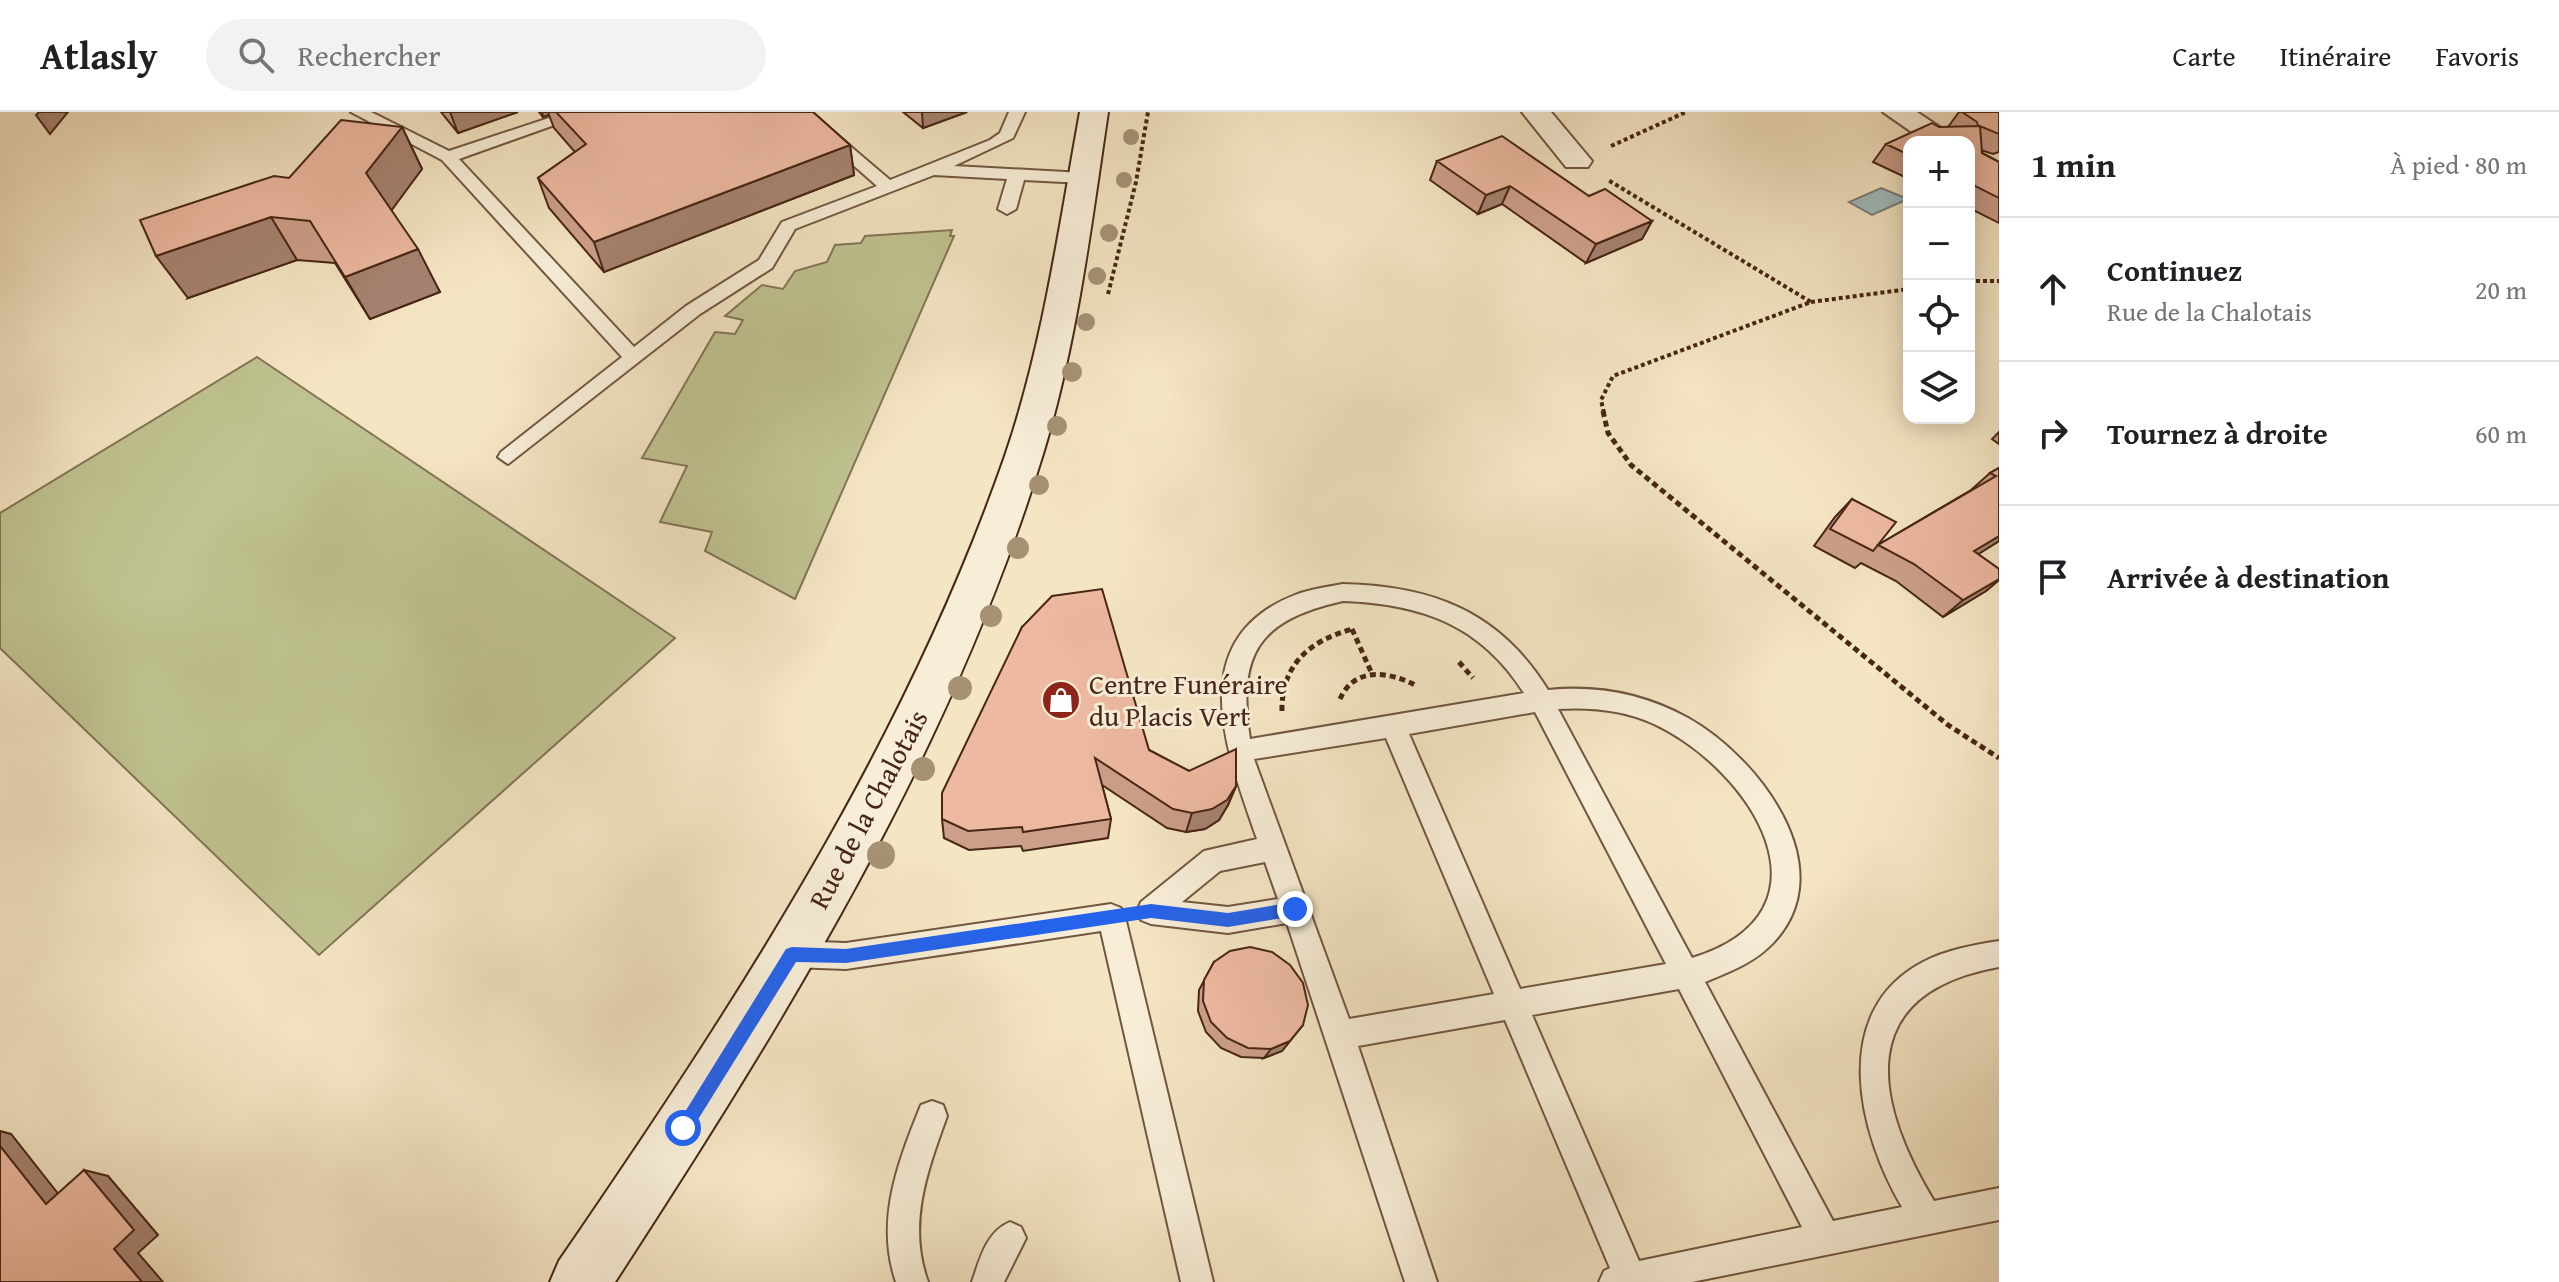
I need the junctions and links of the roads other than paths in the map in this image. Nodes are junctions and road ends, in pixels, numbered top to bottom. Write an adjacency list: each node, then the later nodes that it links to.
1 (359, 112): 10 (lane)
2 (583, 112): 10 (lane)
3 (801, 112): 16 (lane)
4 (1017, 112): 12 (lane)
5 (1094, 112): 15 (main road, Rue de la Chalotais)
6 (1536, 112): 11 (main road)
7 (1897, 112): 8 (main road)
8 (1937, 136)
9 (1120, 140): 17 (main road, Rue de la Chalotais)
10 (448, 157): 18 (lane)
11 (1577, 161)
12 (932, 170): 13 (lane); 16 (lane)
13 (995, 173): 14 (lane); 14 (lane)
14 (1017, 174): 15 (lane)
15 (1083, 178): 17 (main road, Rue de la Chalotais)
16 (887, 186): 18 (lane)
17 (1056, 341): 27 (main road, Rue de la Chalotais)
18 (633, 357): 19 (lane)
19 (508, 457)
20 (1542, 702): 21 (lane); 22 (lane); 29 (lane); 29 (lane)
21 (1393, 726): 22 (lane); 30 (lane)
22 (1239, 751): 23 (lane)
23 (1274, 848): 24 (lane); 25 (lane)
24 (1295, 909): 25 (lane); 31 (lane)
25 (1151, 911): 26 (lane)
26 (1111, 917): 27 (lane); 41 (lane)
27 (792, 954): 38 (main road, Rue de la Chalotais)
28 (1999, 954): 34 (lane)
29 (1686, 974): 30 (lane); 36 (lane)
30 (1512, 1006): 31 (lane); 37 (lane)
31 (1340, 1035): 42 (lane)
32 (932, 1116): 39 (lane)
33 (1999, 1204): 34 (lane)
34 (1927, 1219): 36 (lane)
35 (1010, 1238): 40 (lane)
36 (1825, 1238): 37 (lane)
37 (1626, 1281)
38 (580, 1282)
39 (912, 1282)
40 (988, 1282)
41 (1197, 1282)
42 (1421, 1282)

